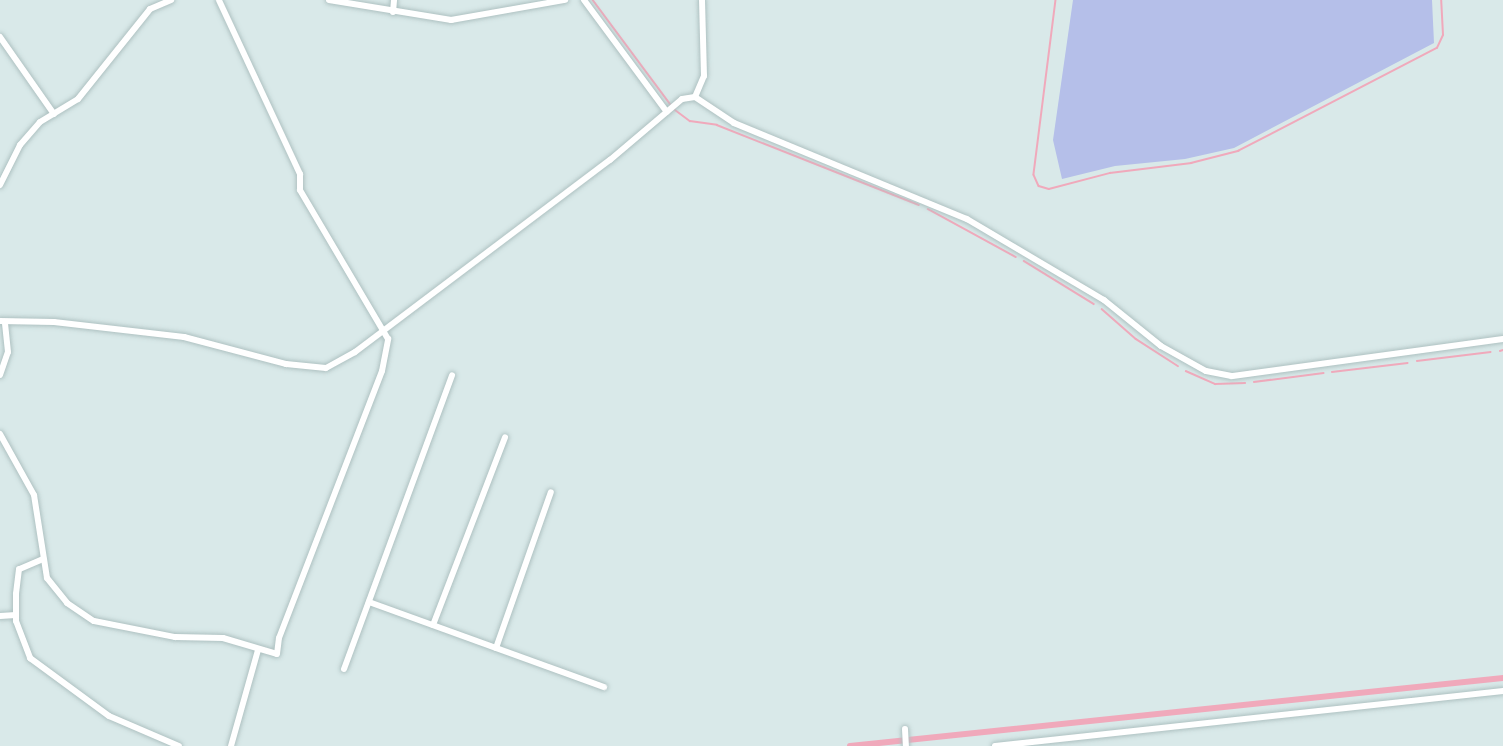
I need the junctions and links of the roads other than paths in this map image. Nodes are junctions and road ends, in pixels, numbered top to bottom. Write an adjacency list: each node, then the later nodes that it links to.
1 (145, 0): 9 (street)
2 (171, 0): 9 (street)
3 (219, 0): 17 (street)
4 (329, 0): 10 (street)
5 (394, 0): 10 (street)
6 (565, 0): 10 (street)
7 (584, 0): 13 (street)
8 (702, 0): 12 (street)
9 (150, 9): 14 (street)
10 (393, 12)
11 (0, 37): 14 (street)
12 (695, 96): 13 (street); 18 (street)
13 (671, 109): 17 (street)
14 (54, 114): 15 (street)
15 (0, 184)
16 (2, 322): 17 (street); 19 (street)
17 (383, 328): 30 (street)
18 (1503, 339)
19 (0, 375)
20 (452, 375): 25 (street)
21 (0, 434): 24 (street)
22 (505, 437): 28 (street)
23 (551, 492): 29 (street)
24 (43, 559): 26 (street); 30 (street)
25 (369, 602): 28 (street); 31 (street)
26 (16, 615): 27 (street); 35 (street)
27 (0, 616)
28 (433, 625): 29 (street)
29 (496, 648): 32 (street)
30 (258, 650): 36 (street)
31 (344, 669)
32 (604, 687)
33 (1503, 691): 38 (street)
34 (905, 729): 37 (street)
35 (179, 746)
36 (231, 746)
37 (906, 746)
38 (995, 746)

